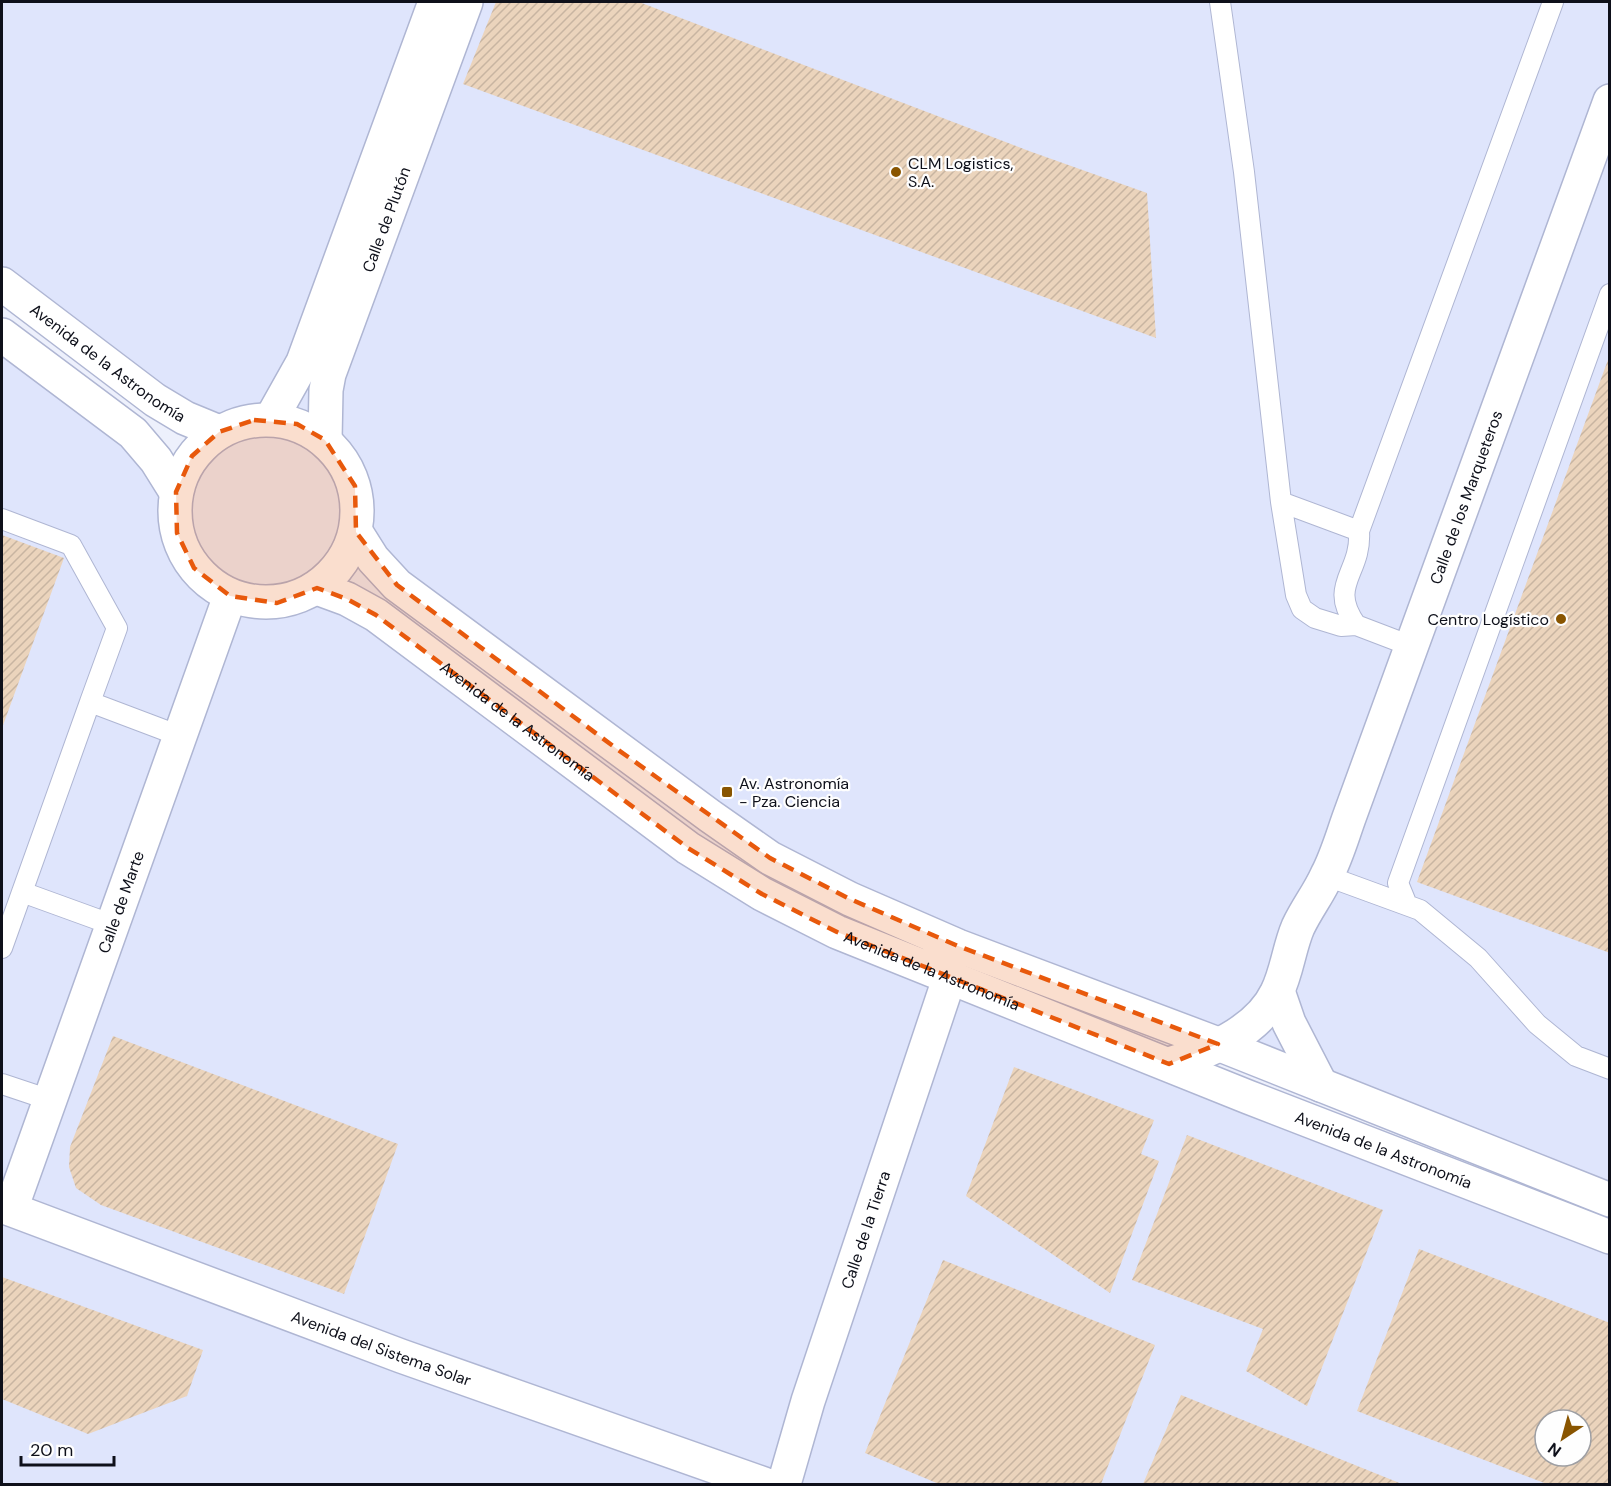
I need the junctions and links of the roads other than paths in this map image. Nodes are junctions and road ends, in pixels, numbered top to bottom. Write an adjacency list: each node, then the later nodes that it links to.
1 (435, 2): 9 (street, Calle de Plutón)
2 (466, 2): 11 (street, Calle de Plutón)
3 (1220, 2): 13 (lane)
4 (1553, 2): 15 (lane)
5 (1610, 100): 20 (street, Calle de los Marqueteros)
6 (2, 284): 10 (street, Avenida de la Astronomía)
7 (1610, 294): 25 (lane)
8 (2, 335): 12 (street)
9 (271, 419): 10 (street); 11 (street)
10 (219, 432): 12 (street)
11 (325, 440): 16 (street)
12 (176, 492): 18 (street)
13 (1281, 502): 15 (lane); 19 (lane)
14 (2, 519): 21 (lane)
15 (1359, 531): 19 (lane)
16 (356, 532): 17 (street); 27 (street, Avenida de la Astronomía)
17 (317, 588): 18 (street); 30 (street, Avenida de la Astronomía)
18 (230, 596): 22 (street, Calle de Marte)
19 (1356, 625): 20 (lane)
20 (1411, 646): 23 (street, Calle de los Marqueteros)
21 (90, 702): 22 (lane); 24 (lane)
22 (180, 736): 26 (street, Calle de Marte)
23 (1327, 876): 25 (lane); 31 (street, Calle de los Marqueteros)
24 (22, 892): 26 (lane); 28 (lane)
25 (1407, 905): 34 (lane)
26 (113, 925): 37 (street, Calle de Marte)
27 (915, 928): 29 (street, Avenida de la Astronomía); 30 (street)
28 (2, 948)
29 (1037, 975): 30 (street); 32 (street, Avenida de la Astronomía)
30 (950, 976): 33 (street, Avenida de la Astronomía); 42 (street, Calle de la Tierra)
31 (1278, 991): 32 (street, Calle de los Marqueteros); 36 (street)
32 (1218, 1044): 33 (street, Calle de los Marqueteros); 36 (street, Avenida de la Astronomía)
33 (1169, 1064): 40 (street, Avenida de la Astronomía)
34 (1610, 1070)
35 (2, 1084): 37 (lane)
36 (1321, 1085): 38 (street, Avenida de la Astronomía)
37 (50, 1100): 39 (street, Calle de Marte)
38 (1610, 1200)
39 (6, 1208): 41 (street, Avenida del Sistema Solar)
40 (1610, 1237)
41 (764, 1485)
42 (784, 1485)

